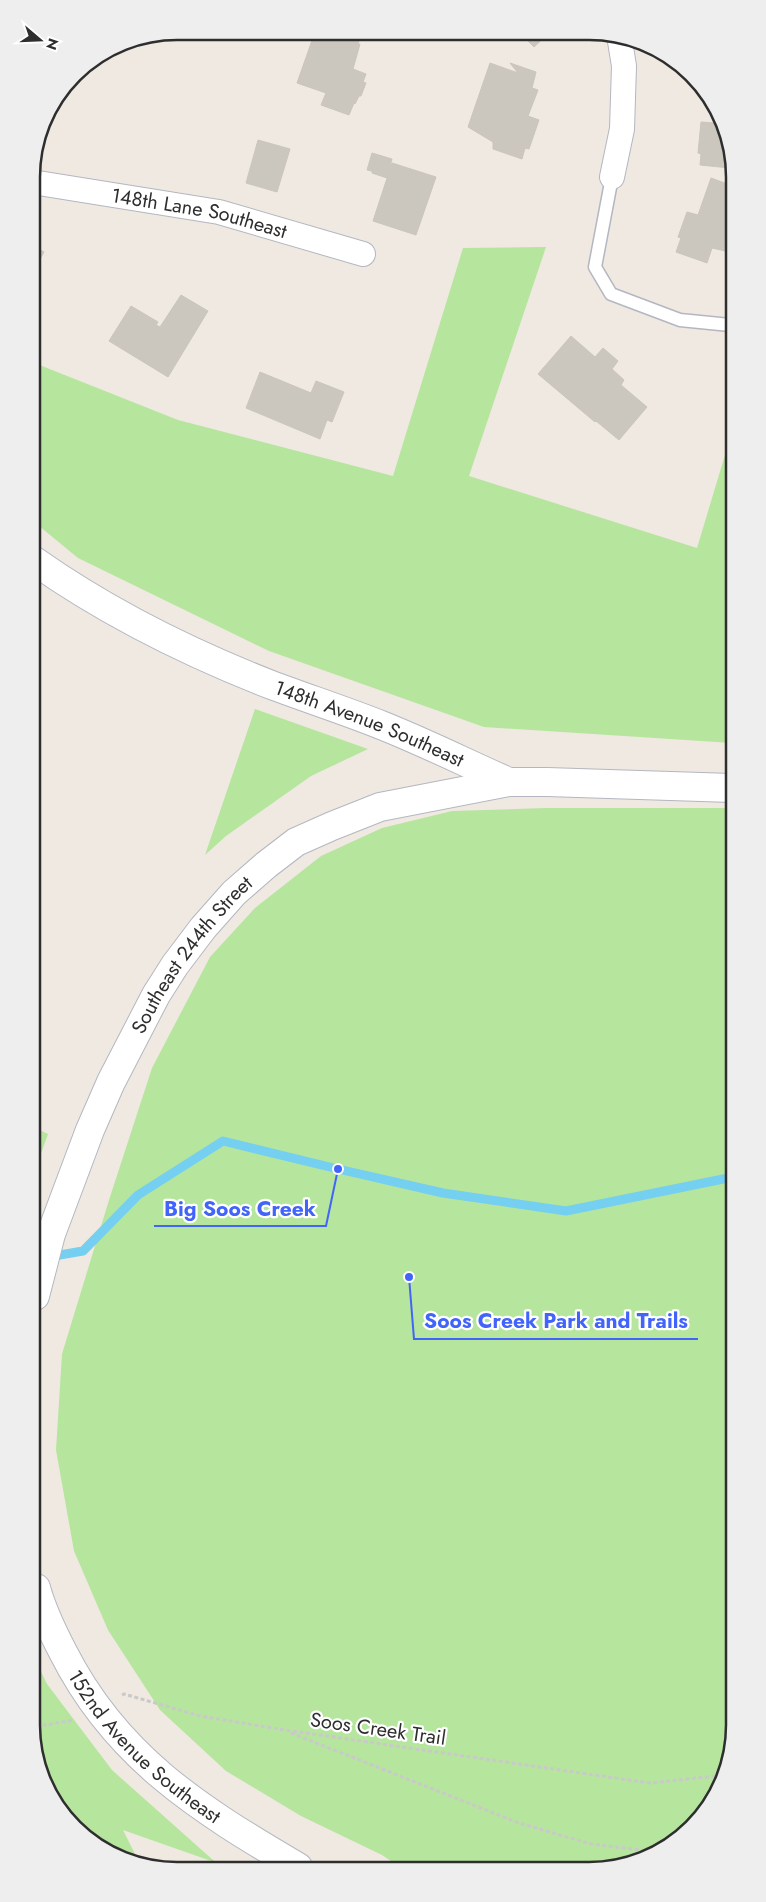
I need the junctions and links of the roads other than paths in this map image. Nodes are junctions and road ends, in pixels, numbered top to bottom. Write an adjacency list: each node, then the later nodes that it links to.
1 (621, 44): 2 (street)
2 (612, 176): 5 (lane)
3 (40, 183): 4 (street, 148th Lane Southeast)
4 (363, 254)
5 (726, 325)
6 (40, 565): 7 (main road, 148th Avenue Southeast)
7 (509, 782): 8 (main road, 148th Avenue Southeast); 9 (main road, Southeast 244th Street)
8 (726, 788)
9 (40, 1275)
10 (40, 1599): 11 (main road, 152nd Avenue Southeast)
11 (289, 1862)

